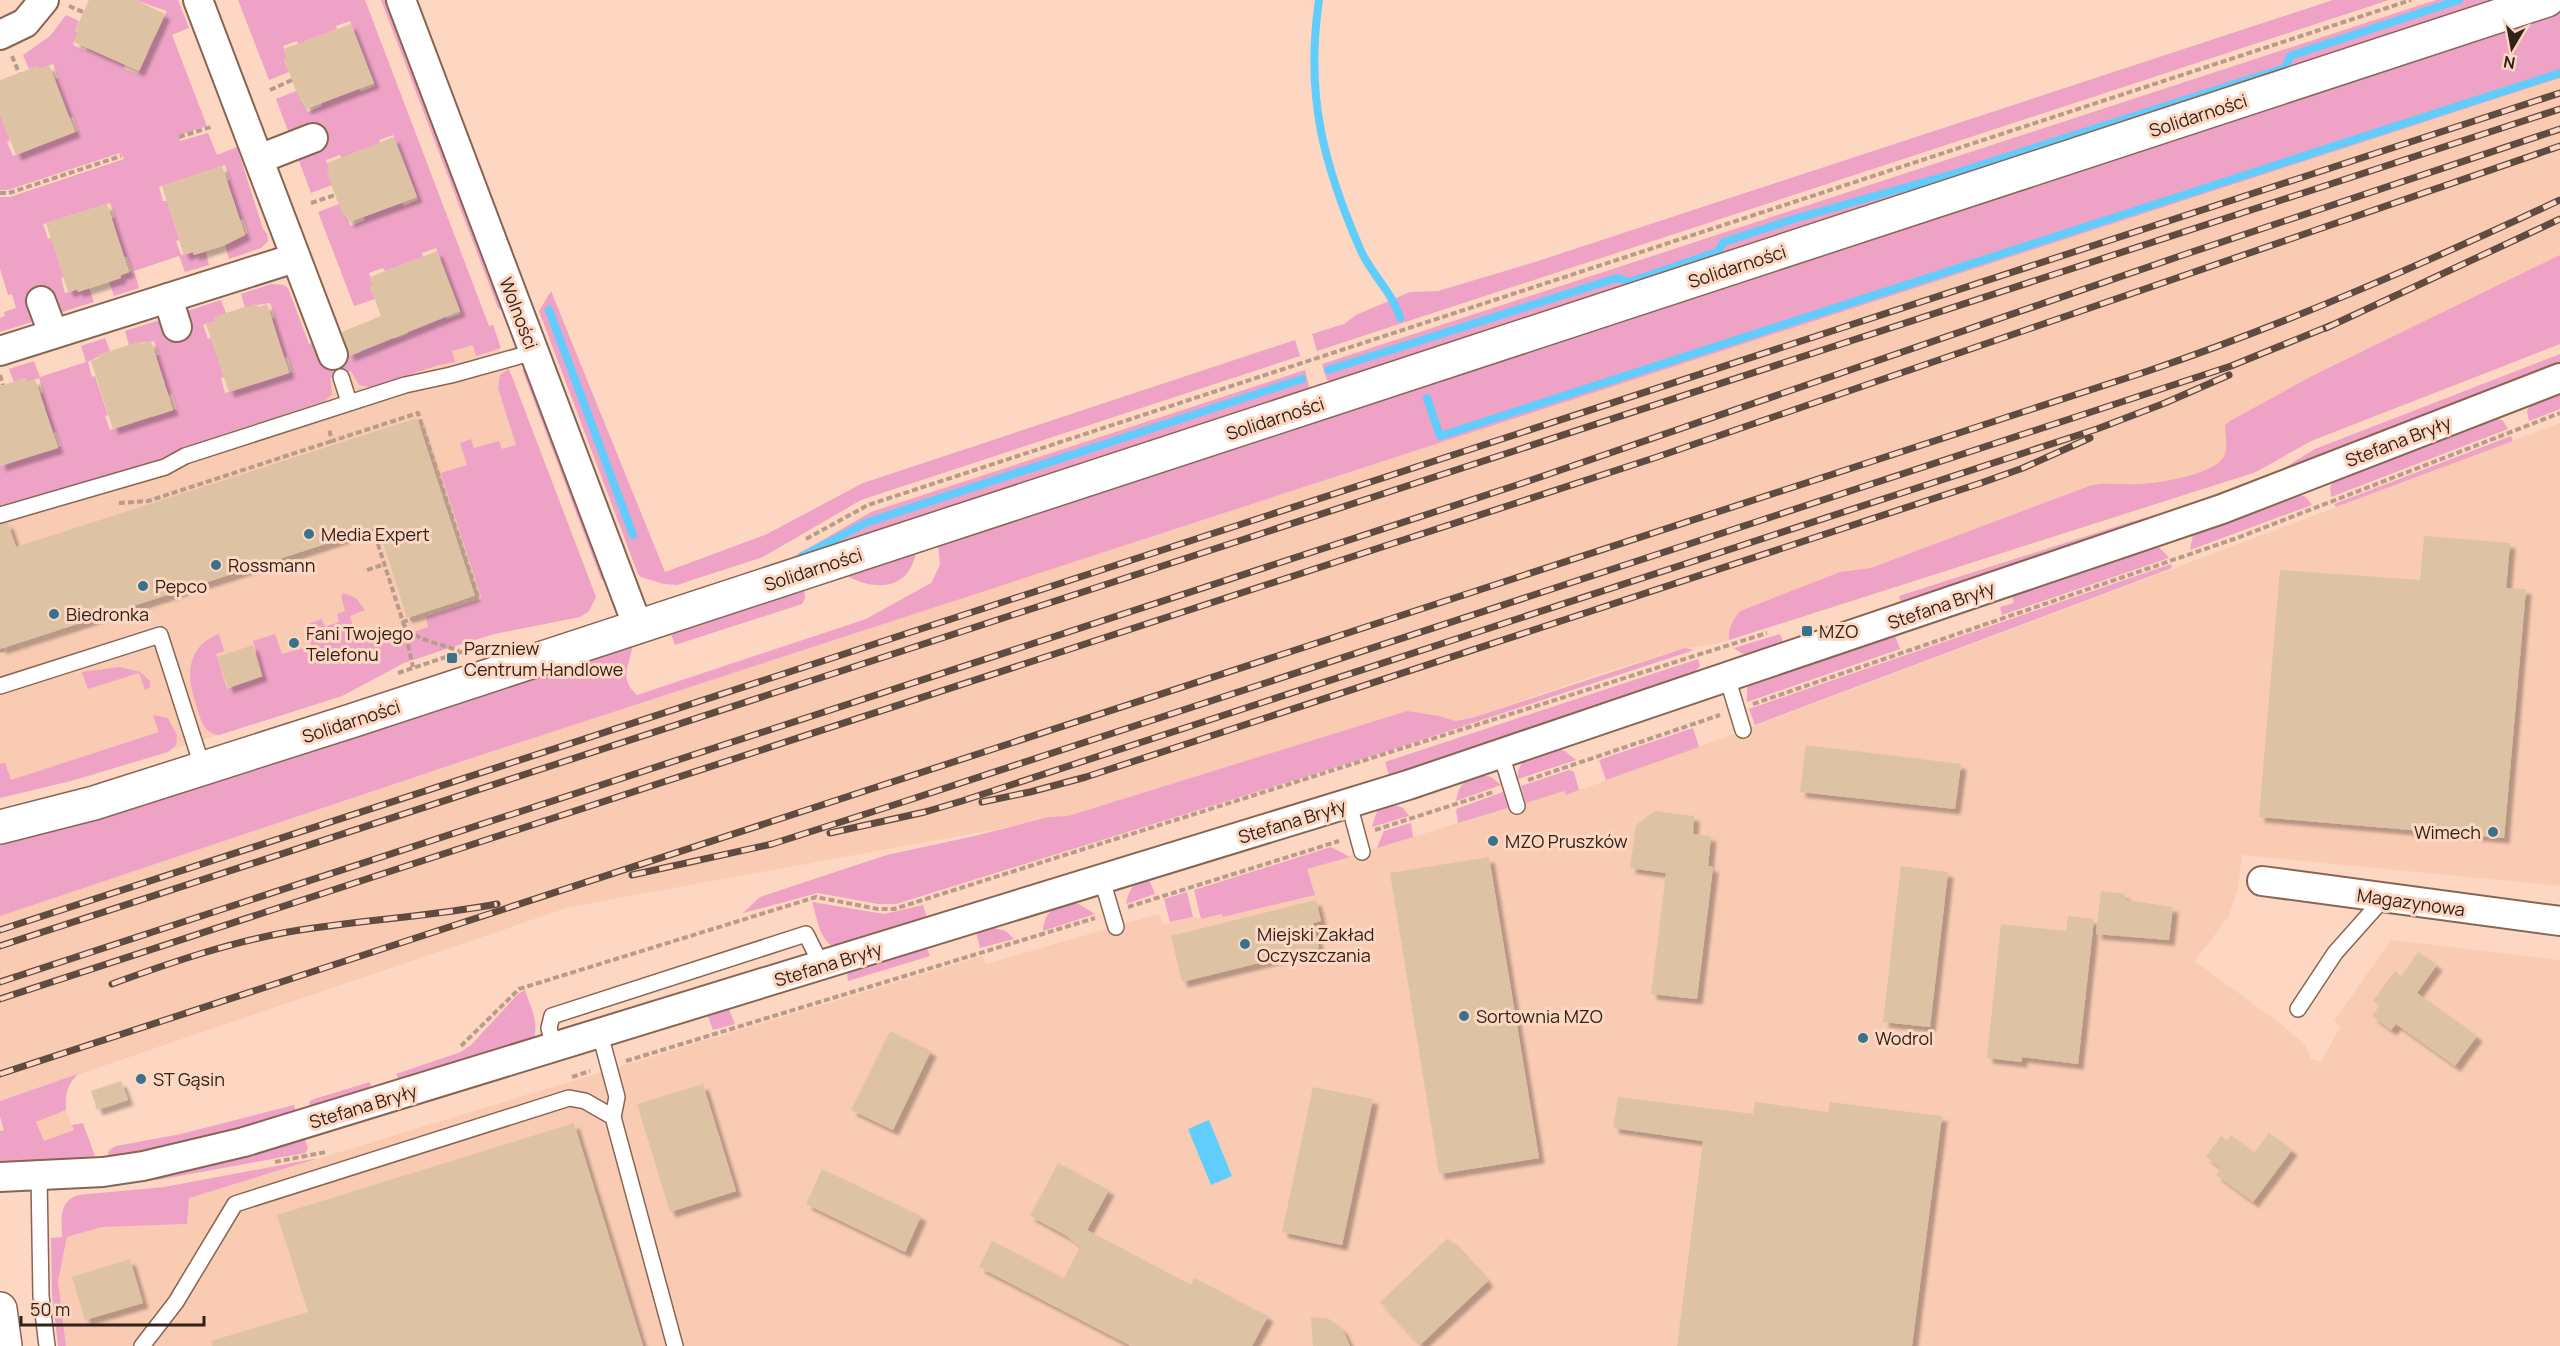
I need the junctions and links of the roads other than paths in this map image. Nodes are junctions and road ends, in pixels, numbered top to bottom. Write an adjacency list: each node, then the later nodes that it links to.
1 (198, 0): 7 (street)
2 (400, 0): 14 (street, Wolności)
3 (2547, 0): 19 (street, Solidarności)
4 (55, 2): 5 (street)
5 (6, 45)
6 (313, 138): 7 (street)
7 (259, 159): 8 (street)
8 (296, 258): 9 (street); 15 (street)
9 (168, 298): 11 (street); 12 (street)
10 (41, 301): 12 (street)
11 (177, 327)
12 (53, 333): 13 (street)
13 (0, 351)
14 (534, 352): 17 (lane); 19 (street, Wolności)
15 (337, 366): 17 (lane)
16 (2560, 378): 20 (street, Stefana Bryły)
17 (349, 402): 18 (lane)
18 (0, 515)
19 (638, 627): 24 (street, Solidarności)
20 (1727, 677): 22 (lane); 23 (street, Stefana Bryły)
21 (0, 686): 24 (lane)
22 (1743, 730)
23 (1502, 754): 25 (street, Stefana Bryły); 26 (lane)
24 (202, 769): 27 (street, Solidarności)
25 (1349, 804): 28 (lane); 29 (street, Stefana Bryły)
26 (1517, 806)
27 (0, 827)
28 (1362, 852)
29 (1102, 880): 33 (lane); 34 (street, Stefana Bryły)
30 (2262, 881): 31 (street, Magazynowa)
31 (2383, 899): 32 (street, Magazynowa); 35 (lane)
32 (2560, 921)
33 (1116, 927)
34 (822, 966): 36 (street, Stefana Bryły); 37 (lane)
35 (2298, 1010)
36 (600, 1034): 37 (street, Stefana Bryły); 38 (lane)
37 (554, 1048): 39 (street, Stefana Bryły)
38 (613, 1117): 44 (lane); 45 (lane)
39 (39, 1175): 40 (street, Stefana Bryły); 43 (lane)
40 (0, 1177)
41 (0, 1309): 42 (street)
42 (5, 1346)
43 (47, 1346)
44 (142, 1346)
45 (675, 1346)

